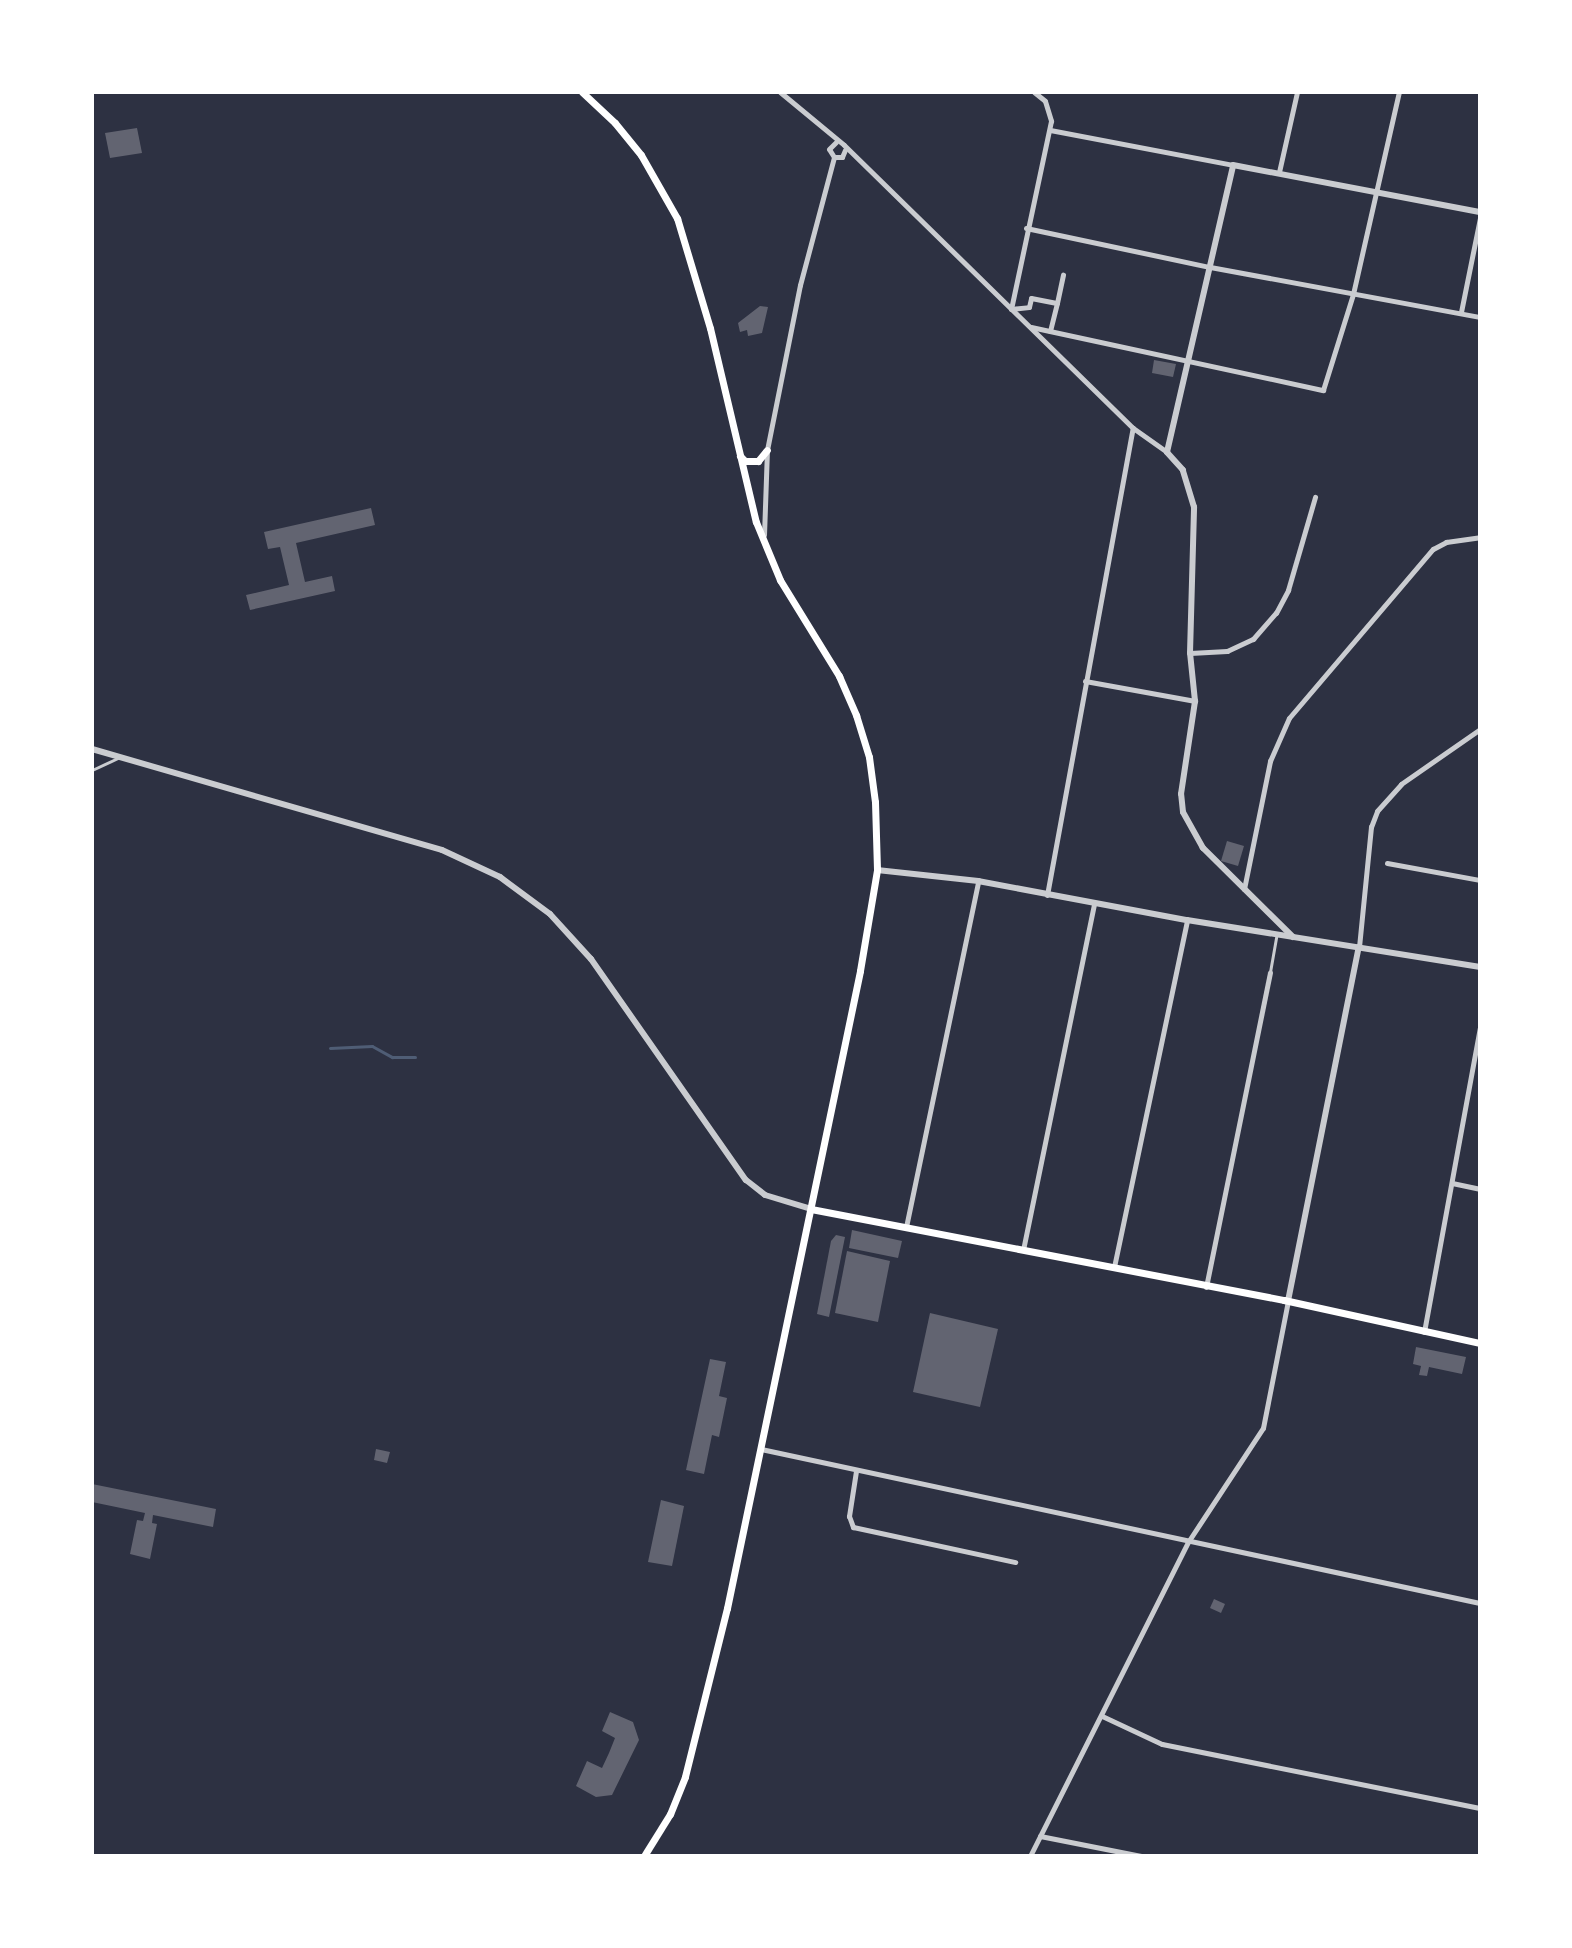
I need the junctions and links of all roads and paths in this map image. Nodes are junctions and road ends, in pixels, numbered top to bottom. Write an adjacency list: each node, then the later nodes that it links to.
1 (582, 92): 28 (main road)
2 (780, 92): 7 (street)
3 (1034, 92): 6 (street)
4 (1297, 92): 11 (street)
5 (1399, 92): 12 (street)
6 (1050, 130): 10 (street); 14 (street)
7 (836, 142): 8 (street); 9 (street)
8 (845, 150): 9 (street); 19 (street)
9 (834, 157): 26 (street)
10 (1233, 165): 11 (street); 15 (street)
11 (1279, 172): 12 (street)
12 (1376, 191): 13 (street); 17 (street)
13 (1480, 215): 20 (street)
14 (1026, 228): 15 (street); 19 (street)
15 (1210, 267): 17 (street); 24 (street)
16 (1063, 275): 18 (street)
17 (1353, 294): 20 (street); 24 (street)
18 (1057, 303): 19 (street); 23 (street)
19 (1011, 309): 22 (street)
20 (1461, 312): 21 (street)
21 (1480, 317)
22 (1031, 327): 23 (street); 25 (street)
23 (1050, 331): 24 (street)
24 (1188, 363): 27 (street)
25 (1133, 428): 27 (street); 33 (street)
26 (767, 450): 28 (main road); 31 (street)
27 (1167, 452): 32 (street)
28 (738, 455): 31 (main road)
29 (1315, 497): 32 (street)
30 (1480, 537): 43 (street)
31 (764, 544): 40 (main road)
32 (1190, 653): 34 (street)
33 (1085, 681): 34 (street); 44 (street)
34 (1195, 701): 43 (street)
35 (1480, 729): 49 (street)
36 (92, 749): 37 (street)
37 (120, 757): 38 (lane); 57 (street)
38 (92, 770)
39 (1387, 863): 41 (street)
40 (877, 870): 42 (street); 57 (main road)
41 (1480, 880)
42 (978, 881): 44 (street); 58 (street)
43 (1244, 889): 48 (street)
44 (1047, 895): 45 (street)
45 (1094, 904): 46 (street); 59 (street)
46 (1187, 920): 47 (street); 60 (street)
47 (1277, 934): 48 (street); 51 (lane)
48 (1293, 937): 49 (street)
49 (1359, 947): 50 (street); 62 (street)
50 (1480, 967)
51 (1270, 972): 61 (street)
52 (1480, 1028): 53 (street)
53 (1470, 1082): 54 (street); 55 (street)
54 (1480, 1084)
55 (1452, 1183): 56 (street); 63 (street)
56 (1480, 1189)
57 (811, 1209): 58 (main road); 65 (main road)
58 (906, 1227): 59 (main road)
59 (1023, 1250): 60 (main road)
60 (1114, 1269): 61 (main road)
61 (1206, 1287): 62 (main road)
62 (1288, 1301): 63 (main road); 67 (street)
63 (1424, 1332): 64 (main road)
64 (1480, 1343)
65 (761, 1449): 66 (street); 73 (main road)
66 (856, 1471): 67 (street); 68 (street)
67 (1188, 1542): 69 (street); 70 (street)
68 (1015, 1562)
69 (1480, 1603)
70 (1101, 1716): 71 (street); 72 (street)
71 (1480, 1808)
72 (1040, 1836): 74 (street); 75 (street)
73 (644, 1856)
74 (1030, 1856)
75 (1141, 1856)

